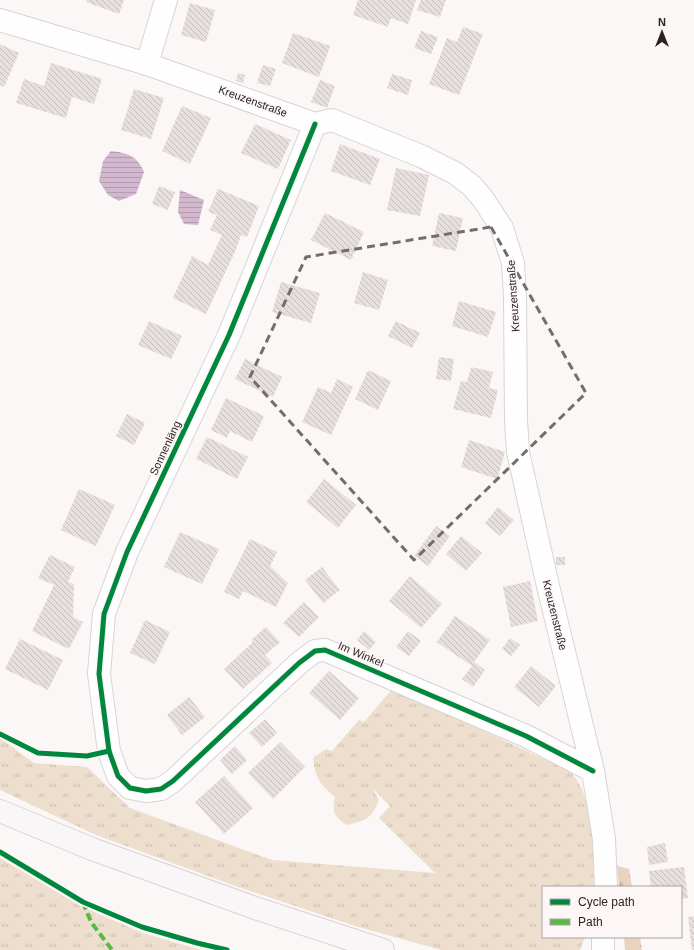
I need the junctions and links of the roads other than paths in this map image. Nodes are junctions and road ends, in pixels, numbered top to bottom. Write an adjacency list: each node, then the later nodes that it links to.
1 (166, 0): 3 (street)
2 (0, 20): 3 (street, Kreuzenstraße)
3 (147, 64): 4 (street, Kreuzenstraße)
4 (324, 122): 5 (street, Kreuzenstraße); 6 (street, Sonnenläng)
5 (593, 771): 6 (street, Im Winkel); 8 (street, Kreuzenstraße)
6 (130, 788)
7 (0, 811): 10 (main road)
8 (606, 886)
9 (603, 938): 11 (street)
10 (383, 950)
11 (603, 950)

